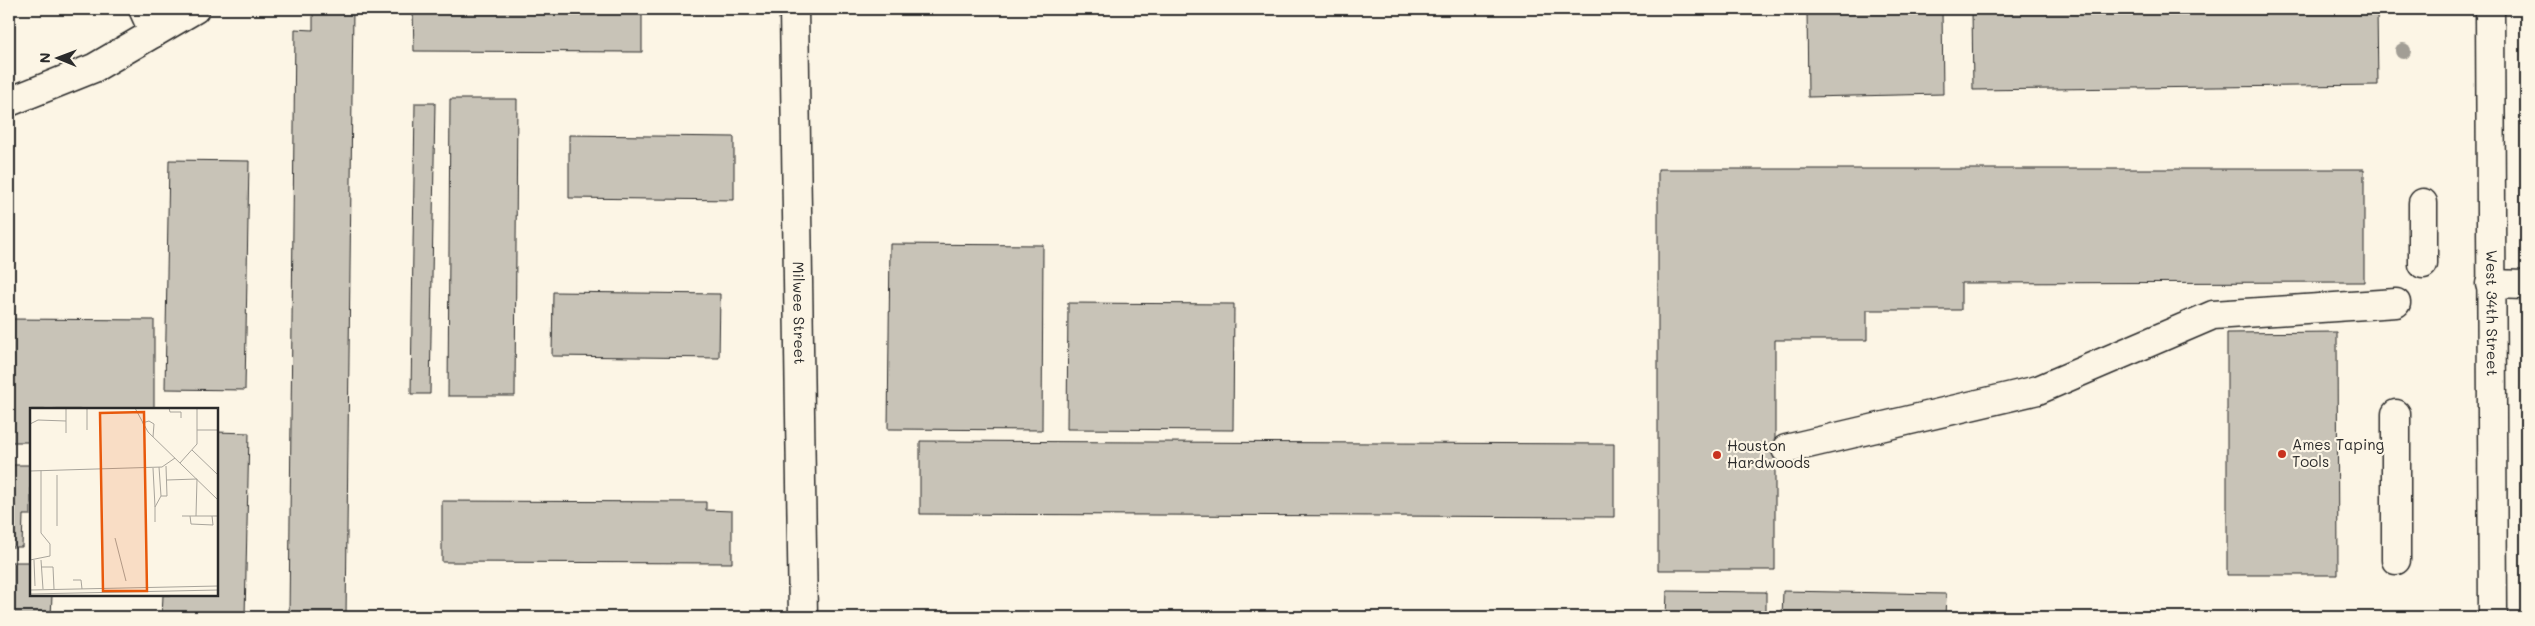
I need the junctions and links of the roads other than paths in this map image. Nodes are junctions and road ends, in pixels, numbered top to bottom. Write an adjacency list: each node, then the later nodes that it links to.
1 (143, 9): 5 (street)
2 (195, 9): 5 (street)
3 (794, 9): 15 (street, Milwee Street)
4 (2490, 9): 9 (street, West 34th Street)
5 (154, 33): 6 (street)
6 (9, 102)
7 (2423, 203): 8 (street)
8 (2424, 264)
9 (2490, 284): 10 (street); 16 (street, West 34th Street)
10 (2526, 285)
11 (2396, 303): 13 (street)
12 (2396, 414): 14 (street)
13 (1786, 449)
14 (2396, 560)
15 (803, 617)
16 (2493, 617)

